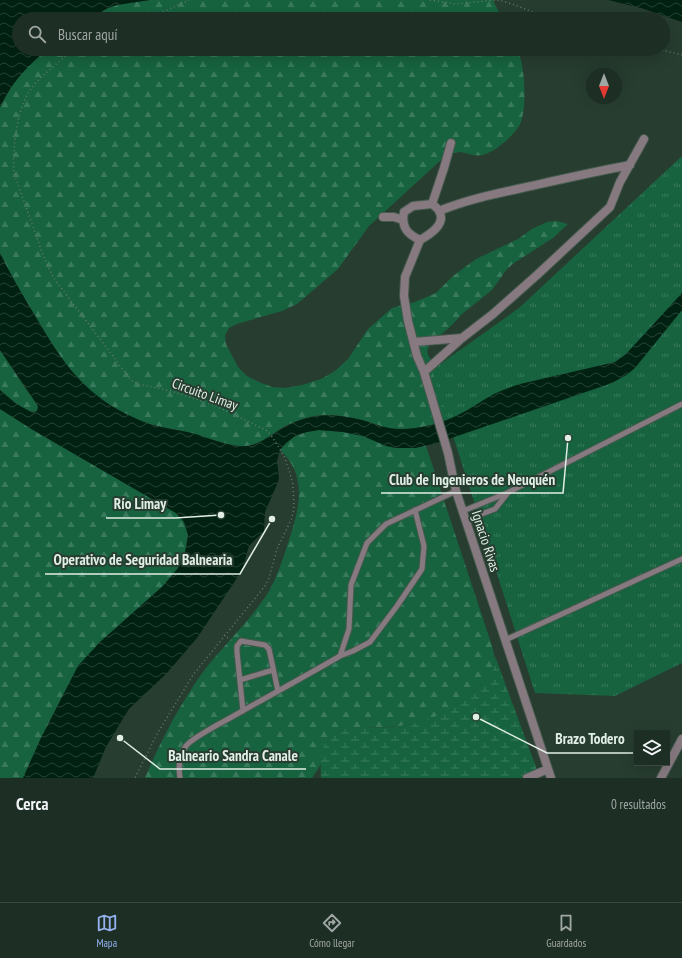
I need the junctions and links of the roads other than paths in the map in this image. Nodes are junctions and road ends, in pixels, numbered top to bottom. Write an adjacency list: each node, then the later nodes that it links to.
1 (644, 139): 3 (street)
2 (451, 143): 4 (street)
3 (630, 165): 5 (street); 9 (street)
4 (432, 204): 5 (street); 7 (street)
5 (439, 210): 8 (street)
6 (383, 217): 7 (street)
7 (403, 220): 8 (street)
8 (420, 240): 10 (street, Ignacio Rivas)
9 (462, 338): 10 (street); 11 (street)
10 (414, 342): 11 (street, Ignacio Rivas)
11 (424, 372): 13 (street, Ignacio Rivas)
12 (682, 404): 14 (lane)
13 (456, 491): 15 (lane); 16 (street, Ignacio Rivas)
14 (507, 494): 16 (lane); 17 (lane)
15 (415, 510): 20 (lane); 20 (lane)
16 (463, 511): 17 (street, Ignacio Rivas)
17 (466, 520): 19 (street, Ignacio Rivas)
18 (682, 559): 19 (lane)
19 (505, 640): 27 (street, Ignacio Rivas)
20 (340, 656): 23 (lane)
21 (273, 670): 22 (lane); 22 (lane); 23 (lane)
22 (240, 680): 24 (lane)
23 (278, 691): 24 (lane)
24 (242, 711): 28 (lane)
25 (682, 739): 31 (street)
26 (682, 750): 32 (street)
27 (548, 769): 29 (street); 30 (street, Ignacio Rivas)
28 (180, 778)
29 (527, 778)
30 (551, 778)
31 (661, 778)
32 (667, 778)

